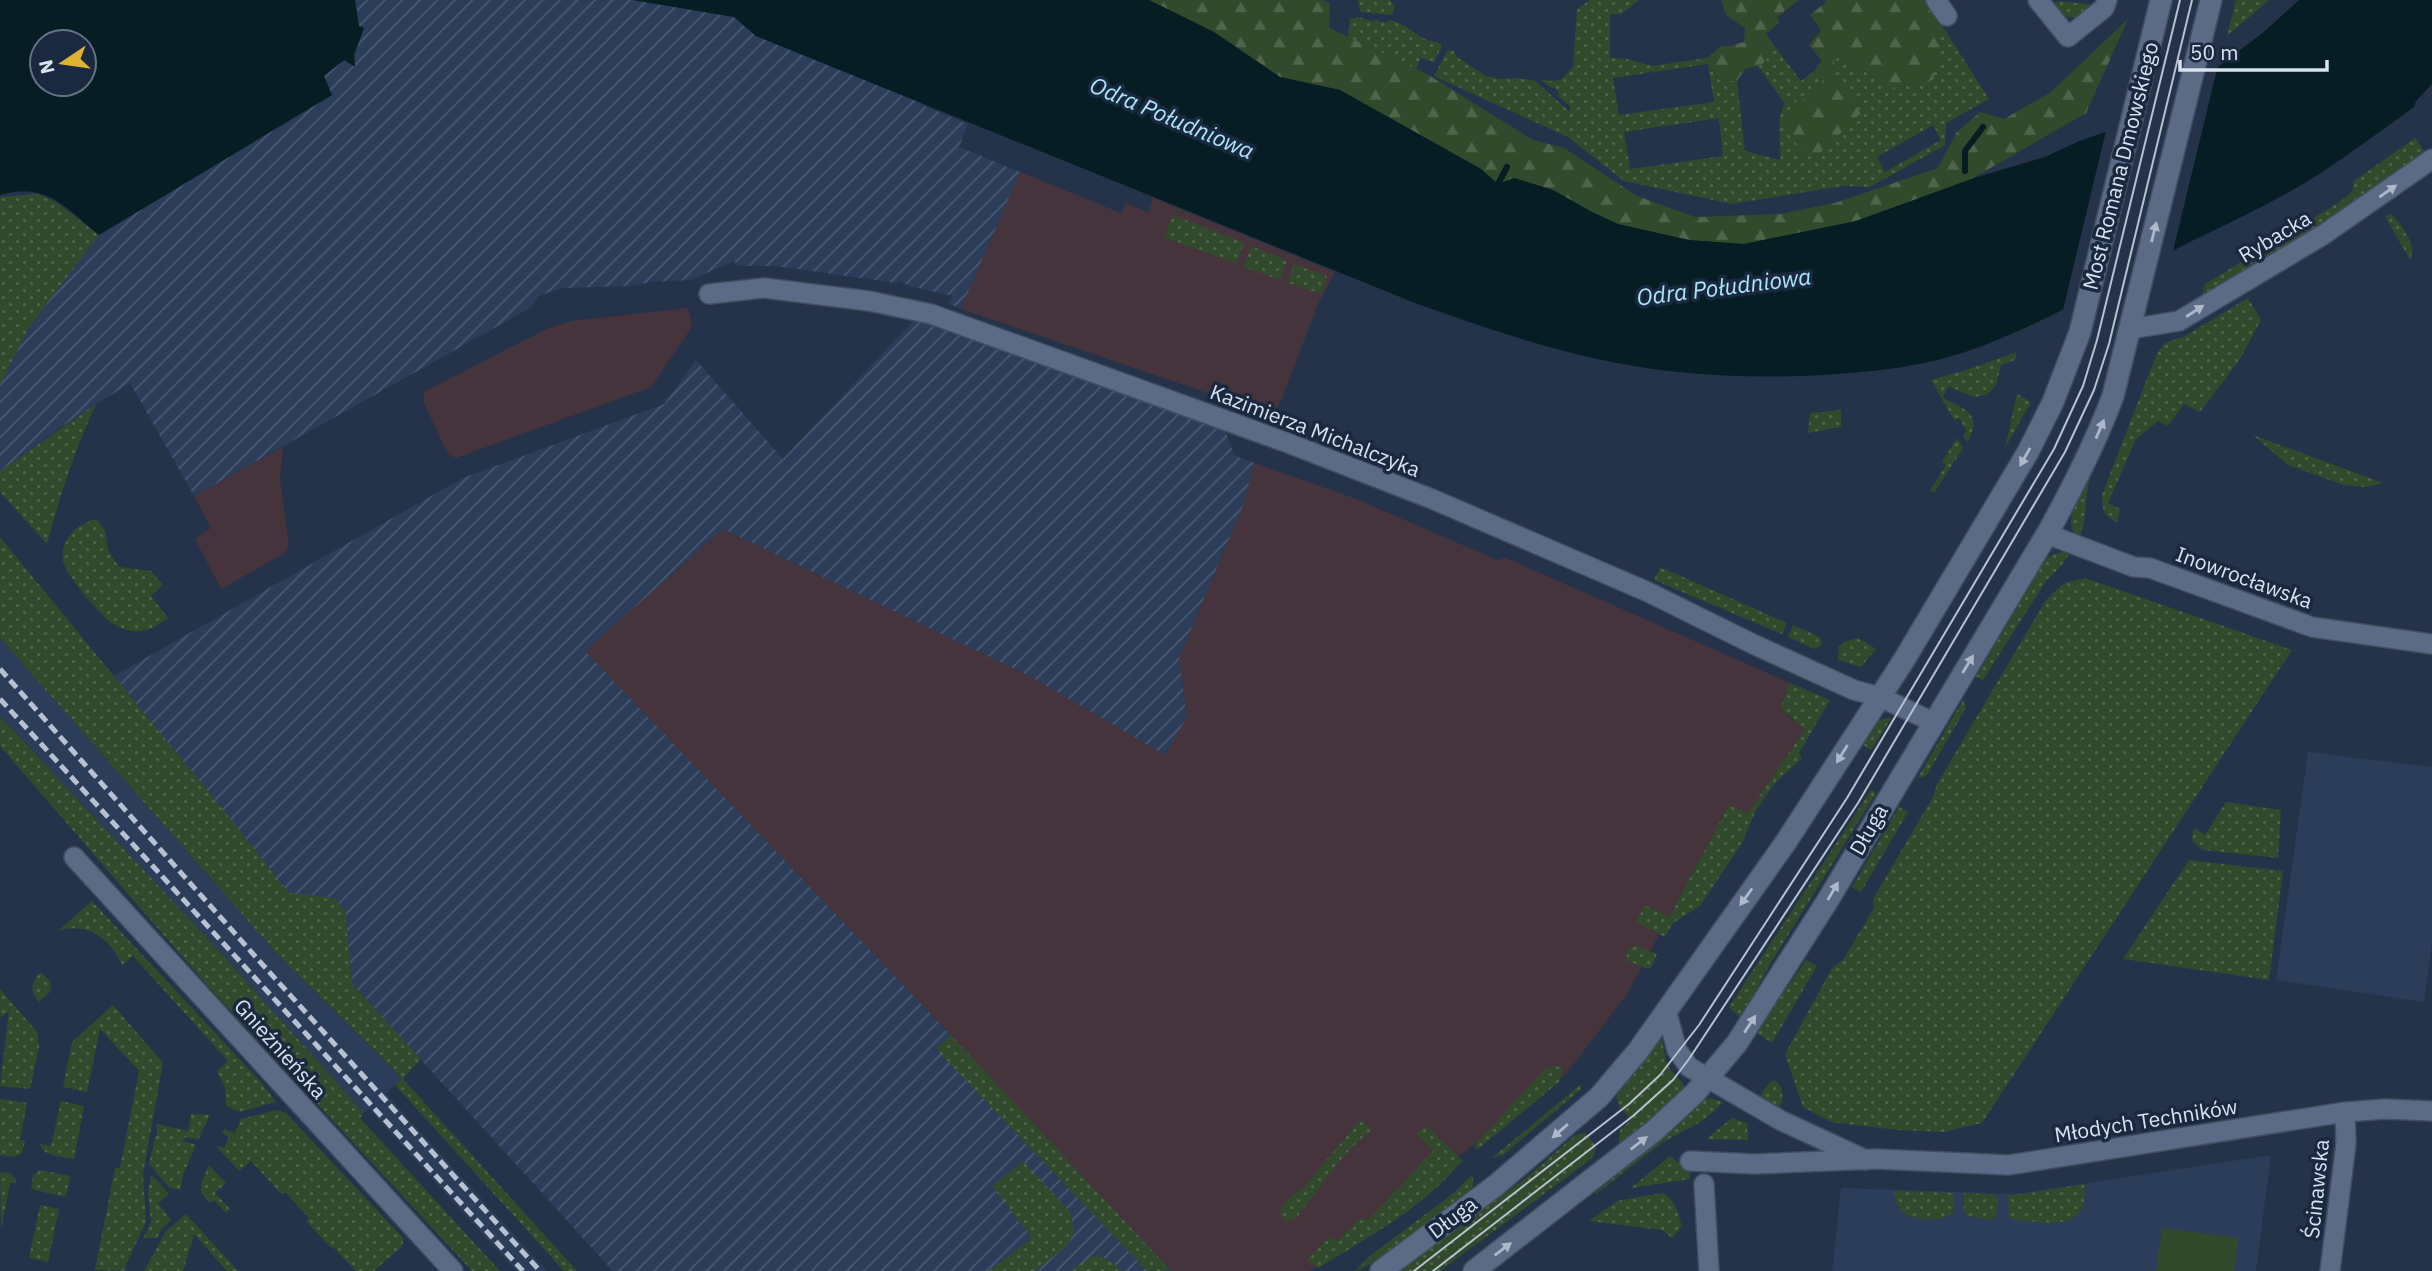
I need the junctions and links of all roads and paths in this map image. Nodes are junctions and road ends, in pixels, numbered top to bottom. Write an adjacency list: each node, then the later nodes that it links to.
1 (2038, 0): 2 (street)
2 (2107, 0)
3 (2161, 0): 8 (street, Most Romana Dmowskiego)
4 (2211, 0): 7 (street, Długa, one-way to 4)
5 (2432, 159): 7 (street, Rybacka, one-way to 5)
6 (709, 294): 11 (street, Kazimierza Michalczyka)
7 (2130, 329): 9 (street, Długa, one-way to 7)
8 (2080, 332): 11 (street, Długa, one-way to 11)
9 (2047, 534): 10 (street, Inowrocławska); 12 (street, Długa, one-way to 9)
10 (2432, 644)
11 (1880, 697): 12 (street, Kazimierza Michalczyka); 14 (street, Długa, one-way to 14)
12 (1933, 722): 15 (street, Długa, one-way to 12)
13 (74, 857): 21 (street, Gnieźnieńska)
14 (1666, 1010): 15 (street, Młodych Techników); 22 (street, Długa, one-way to 22)
15 (1707, 1078): 18 (street, Młodych Techników); 23 (street, Długa, one-way to 15)
16 (2432, 1111): 17 (street, Młodych Techników)
17 (2345, 1112): 18 (street, Młodych Techników); 25 (street, Ścinawska)
18 (1867, 1160): 19 (street, Młodych Techników)
19 (1690, 1161)
20 (1704, 1184): 24 (street)
21 (453, 1271)
22 (1381, 1271)
23 (1474, 1271)
24 (1709, 1271)
25 (2330, 1271)

